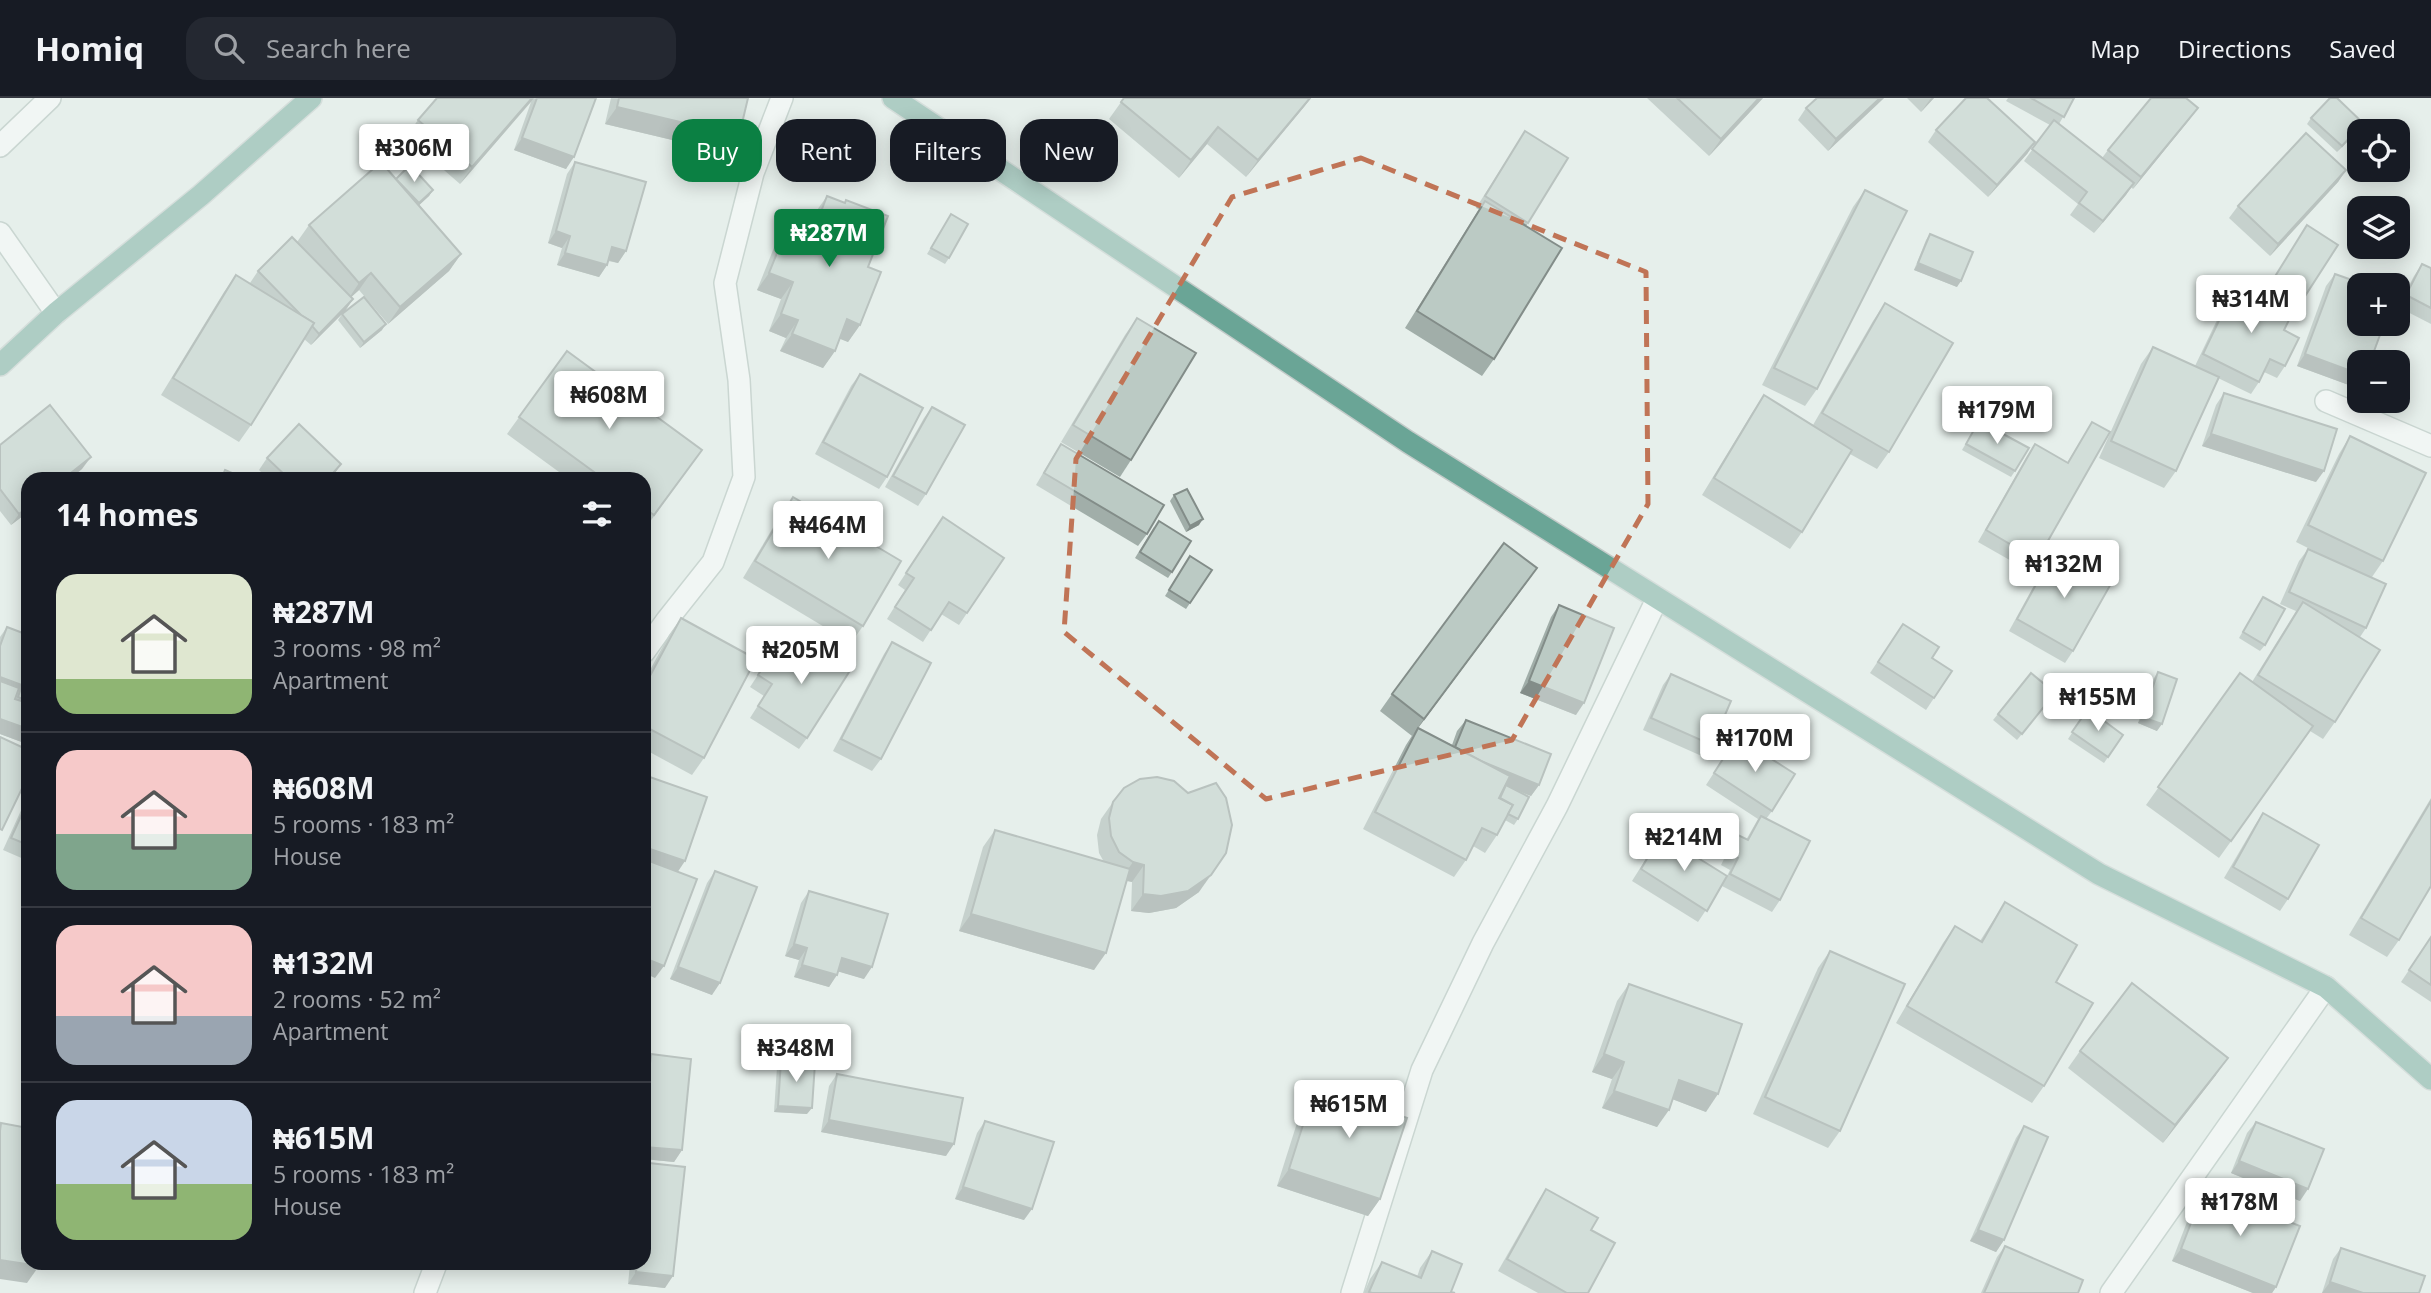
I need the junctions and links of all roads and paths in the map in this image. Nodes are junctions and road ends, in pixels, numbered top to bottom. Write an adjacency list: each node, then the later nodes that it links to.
1 (50, 98): 5 (street)
2 (311, 98): 7 (main road)
3 (782, 98): 12 (street)
4 (893, 98): 11 (main road)
5 (0, 146)
6 (0, 233): 7 (street)
7 (56, 313): 8 (main road)
8 (0, 365)
9 (2326, 401): 10 (street)
10 (2431, 446)
11 (1657, 599): 13 (main road); 17 (street)
12 (651, 642)
13 (2326, 987): 14 (main road); 18 (street)
14 (2431, 1079)
15 (434, 1270): 16 (street)
16 (425, 1293)
17 (1352, 1293)
18 (2111, 1293)

